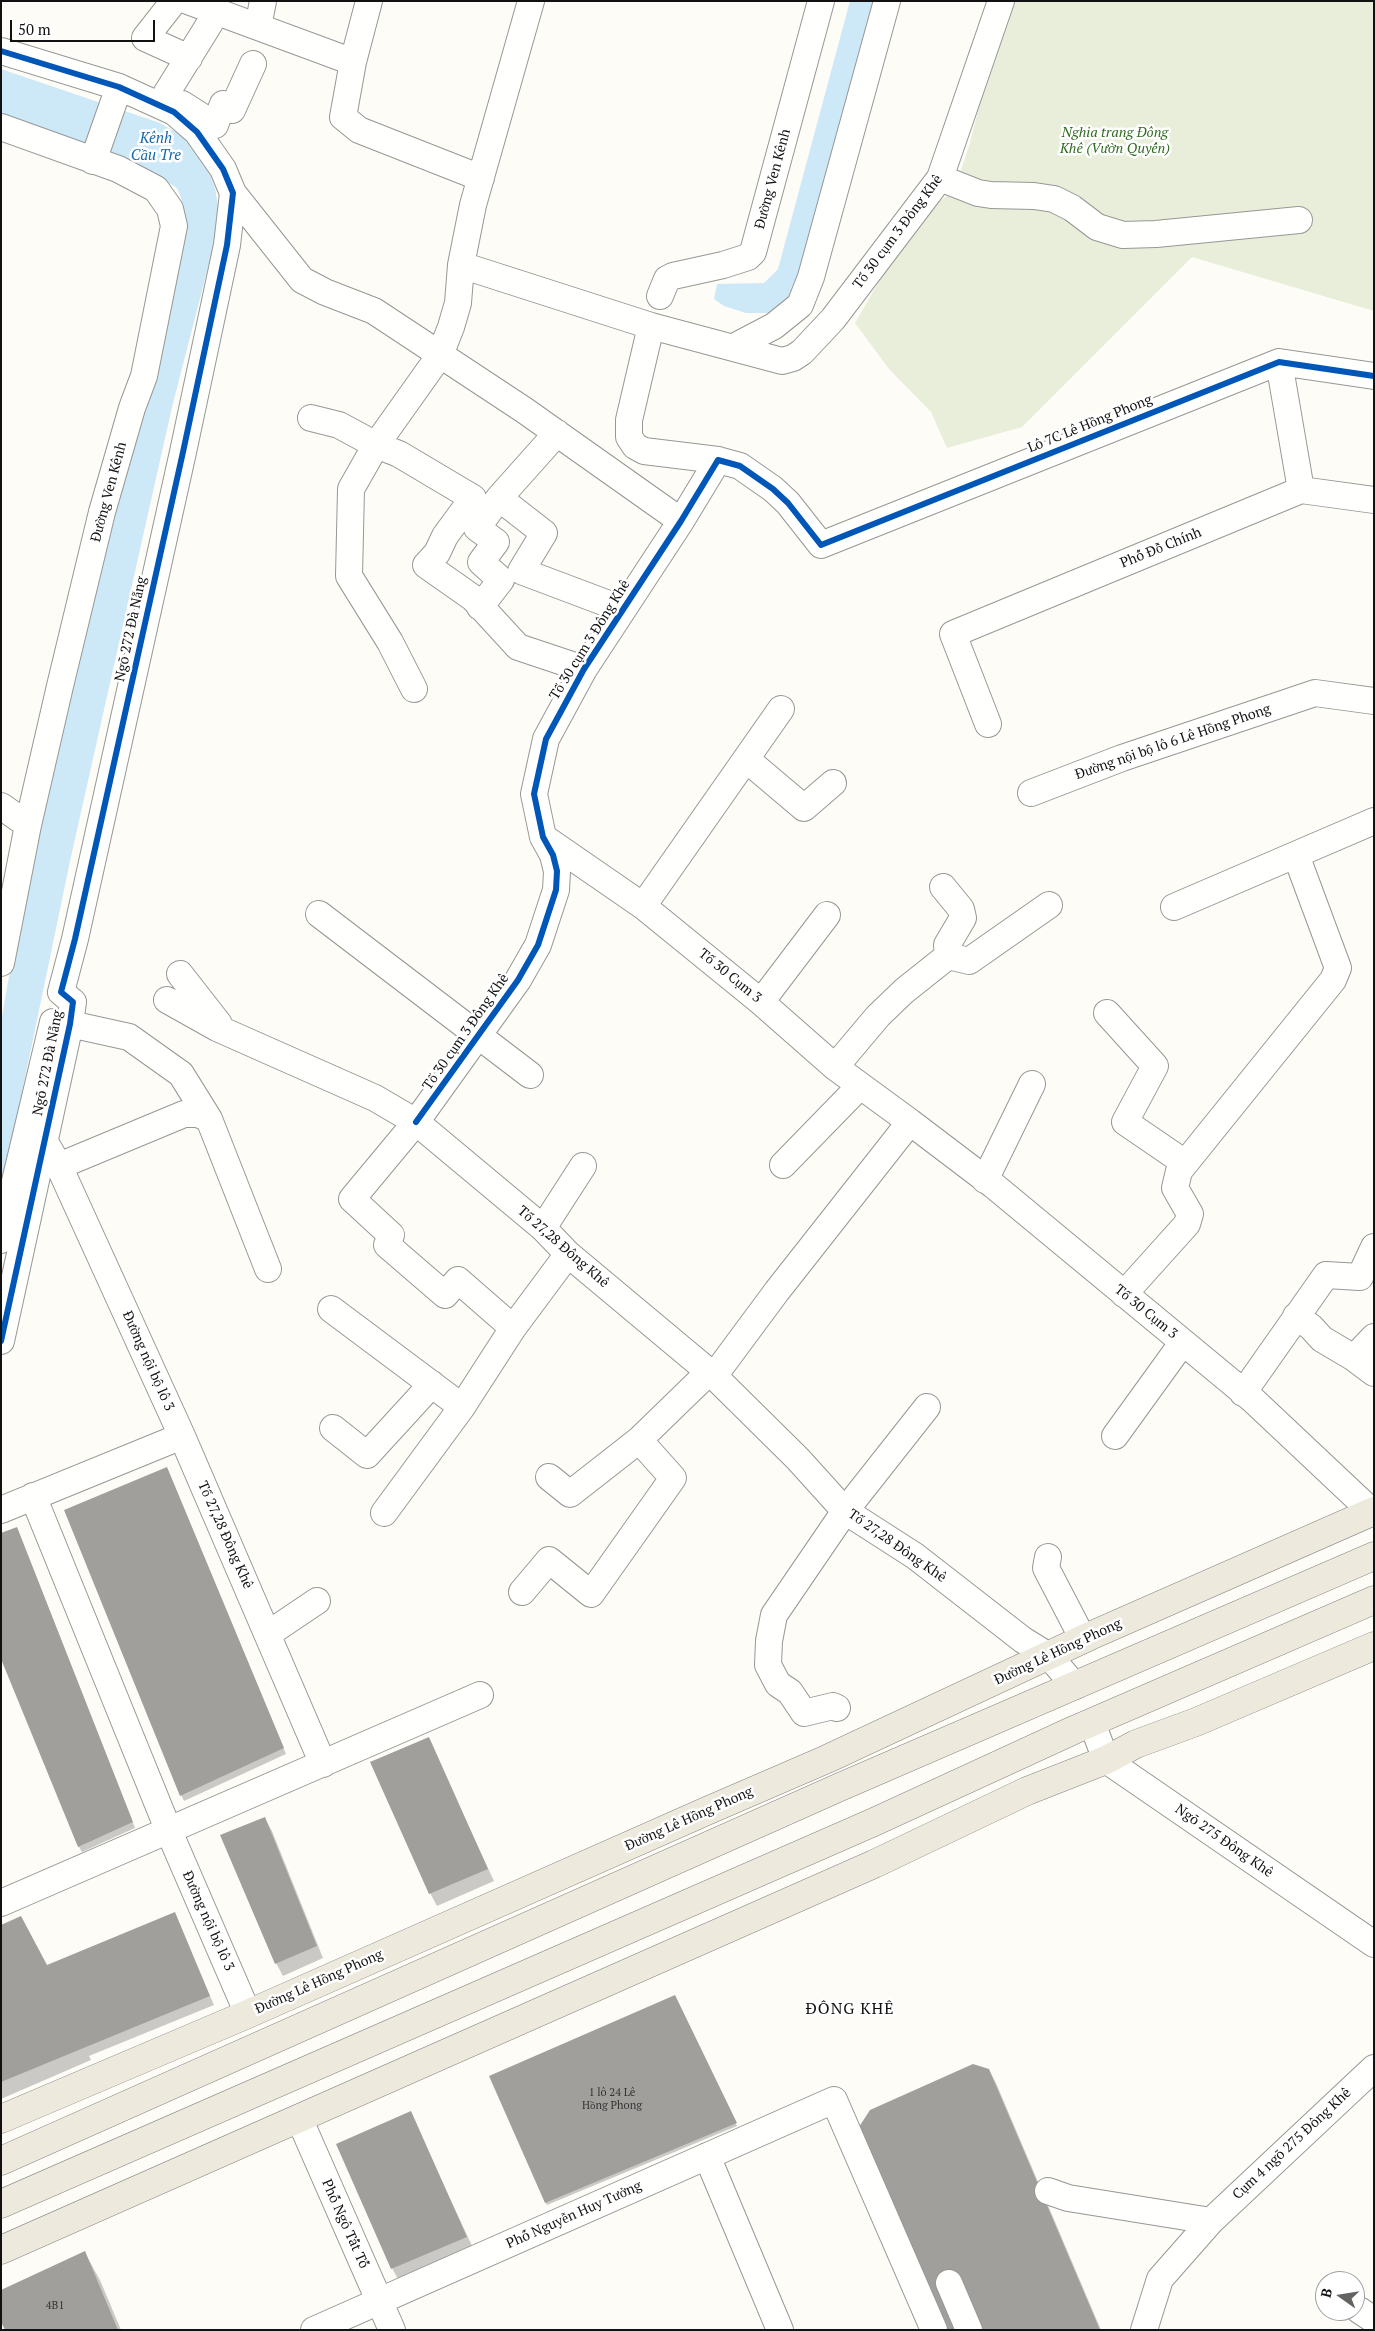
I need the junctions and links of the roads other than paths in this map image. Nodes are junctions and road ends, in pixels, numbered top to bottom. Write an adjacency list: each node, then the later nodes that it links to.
1 (174, 1): 12 (street)
2 (188, 1): 10 (street)
3 (264, 1): 10 (street)
4 (369, 1): 13 (street)
5 (531, 1): 19 (street)
6 (821, 1): 26 (street, Đường Ven Kênh)
7 (887, 1): 28 (street)
8 (1001, 1): 20 (street, Tổ 30 cụm 3 Đông Khê)
9 (210, 23): 12 (street)
10 (258, 27): 13 (street)
11 (1, 52): 15 (street, Ngõ 272 Đà Nẵng)
12 (189, 58): 16 (street)
13 (353, 62): 19 (street)
14 (253, 64): 16 (street)
15 (117, 93): 16 (street, Ngõ 272 Đà Nẵng); 18 (street)
16 (170, 103): 21 (street, Ngõ 272 Đà Nẵng)
17 (1, 127): 18 (street, Đường Ven Kênh)
18 (95, 157): 54 (street, Đường Ven Kênh)
19 (481, 178): 25 (street)
20 (940, 178): 22 (street); 28 (street, Tổ 30 cụm 3 Đông Khê)
21 (233, 193): 23 (street); 24 (street, Ngõ 272 Đà Nẵng)
22 (1300, 220)
23 (274, 244): 24 (street); 29 (street)
24 (226, 245): 66 (street, Ngõ 272 Đà Nẵng)
25 (461, 265): 27 (street, Tổ 30 cụm 3 Đông Khê); 29 (street)
26 (660, 296)
27 (651, 326): 28 (street, Tổ 30 cụm 3 Đông Khê); 35 (street)
28 (734, 347)
29 (440, 355): 33 (street); 34 (street)
30 (1279, 362): 31 (street); 37 (street, Lô 7C Lê Hồng Phong); 38 (street)
31 (1374, 376)
32 (311, 418): 34 (street)
33 (557, 433): 36 (street); 39 (street)
34 (376, 445): 42 (street); 45 (street)
35 (644, 451): 36 (street); 37 (street)
36 (595, 458): 41 (street)
37 (718, 460): 41 (street, Tổ 30 cụm 3 Đông Khê)
38 (1301, 490): 40 (street); 48 (street, Phố Đỗ Chính)
39 (499, 498): 42 (street); 43 (street)
40 (1374, 500)
41 (681, 521): 43 (street, Tổ 30 cụm 3 Đông Khê)
42 (480, 607): 44 (street)
43 (622, 609): 44 (street, Tổ 30 cụm 3 Đông Khê)
44 (584, 669): 55 (street, Tổ 30 cụm 3 Đông Khê)
45 (414, 689)
46 (1374, 701): 51 (street, Đường nội bộ lô 6 Lê Hồng Phong)
47 (781, 709): 49 (street)
48 (988, 724)
49 (746, 759): 50 (street); 59 (street)
50 (833, 783)
51 (1031, 793)
52 (1, 806): 54 (street)
53 (1374, 821): 56 (street)
54 (28, 825): 64 (street, Đường Ven Kênh)
55 (544, 837): 59 (street, Tổ 30 Cụm 3); 72 (street, Tổ 30 cụm 3 Đông Khê)
56 (1296, 855): 60 (street); 81 (street)
57 (943, 887): 63 (street)
58 (1049, 905): 63 (street)
59 (643, 906): 68 (street, Tổ 30 Cụm 3)
60 (1174, 907)
61 (319, 914): 72 (street)
62 (828, 915): 68 (street)
63 (948, 956): 73 (street)
64 (1, 963)
65 (180, 974): 71 (street)
66 (61, 992): 70 (street, Ngõ 272 Đà Nẵng); 87 (street)
67 (167, 1000): 71 (street)
68 (761, 1002): 73 (street, Tổ 30 Cụm 3)
69 (1106, 1013): 81 (street)
70 (70, 1024): 77 (street); 80 (street, Ngõ 272 Đà Nẵng)
71 (224, 1031): 78 (street)
72 (478, 1036): 74 (street); 78 (street, Tổ 30 cụm 3 Đông Khê)
73 (835, 1067): 76 (street, Tổ 30 Cụm 3)
74 (530, 1075)
75 (1032, 1084): 85 (street)
76 (860, 1086): 79 (street, Tổ 30 Cụm 3); 82 (street)
77 (209, 1119): 83 (street); 90 (street)
78 (416, 1122): 86 (street, Tổ 27,28 Đông Khê); 94 (street, Tổ 30 cụm 3 Đông Khê)
79 (910, 1122): 85 (street, Tổ 30 Cụm 3); 99 (street)
80 (45, 1142): 83 (street, Đường nội bộ lô 3); 96 (street, Ngõ 272 Đà Nẵng)
81 (1185, 1163): 91 (street)
82 (783, 1165)
83 (59, 1166): 105 (street, Đường nội bộ lô 3)
84 (583, 1166): 86 (street)
85 (985, 1180): 91 (street, Tổ 30 Cụm 3)
86 (543, 1228): 89 (street, Tổ 27,28 Đông Khê)
87 (1, 1240)
88 (1374, 1247): 93 (street)
89 (568, 1254): 94 (street); 99 (street, Tổ 27,28 Đông Khê)
90 (268, 1269)
91 (1124, 1294): 97 (street, Tổ 30 Cụm 3)
92 (331, 1308): 100 (street)
93 (1296, 1316): 98 (street); 101 (street)
94 (513, 1328): 102 (street)
95 (1374, 1337): 98 (street)
96 (1, 1341)
97 (1183, 1342): 101 (street, Tổ 30 Cụm 3); 106 (street)
98 (1364, 1365)
99 (712, 1374): 107 (street); 111 (street, Tổ 27,28 Đông Khê)
100 (432, 1384): 102 (street); 104 (street)
101 (1243, 1393): 112 (street, Tổ 30 Cụm 3)
102 (462, 1407): 113 (street)
103 (927, 1407): 111 (street)
104 (333, 1428)
105 (182, 1436): 109 (street); 119 (street, Tổ 27,28 Đông Khê)
106 (1115, 1436)
107 (639, 1440): 108 (street); 116 (street)
108 (550, 1477)
109 (33, 1496): 110 (street); 129 (street, Đường nội bộ lô 3)
110 (1, 1510)
111 (845, 1511): 122 (street, Tổ 27,28 Đông Khê); 125 (street)
112 (1373, 1512): 120 (main road, Đường Lê Hồng Phong)
113 (384, 1513)
114 (1374, 1556): 123 (main road)
115 (1048, 1557): 120 (street)
116 (522, 1592)
117 (1374, 1600): 126 (main road)
118 (317, 1601): 119 (street)
119 (268, 1634): 128 (street)
120 (1083, 1639): 122 (main road, Đường Lê Hồng Phong)
121 (1374, 1646): 127 (main road)
122 (1049, 1656): 123 (street, Tổ 27,28 Đông Khê); 132 (main road, Đường Lê Hồng Phong)
123 (1074, 1686): 137 (main road)
124 (480, 1695): 128 (street)
125 (837, 1708)
126 (1092, 1723): 127 (street); 139 (main road)
127 (1106, 1760): 131 (street, Ngõ 275 Đông Khê); 134 (main road)
128 (323, 1764): 129 (street)
129 (168, 1829): 130 (street); 132 (street, Đường nội bộ lô 3)
130 (1, 1903)
131 (1374, 1944)
132 (248, 2014): 135 (main road, Đường Lê Hồng Phong)
133 (1374, 2068): 140 (street, Cụm 4 ngõ 275 Đông Khê)
134 (299, 2118): 141 (main road); 143 (street, Phố Ngô Tất Tố)
135 (1, 2119)
136 (707, 2156): 143 (street, Phố Nguyễn Huy Tưởng); 146 (street); 147 (street, Phố Nguyễn Huy Tưởng)
137 (1, 2161)
138 (1048, 2191): 140 (street)
139 (1, 2204)
140 (1211, 2221): 149 (street, Cụm 4 ngõ 275 Đông Khê)
141 (1, 2250)
142 (949, 2284): 148 (street)
143 (379, 2301): 144 (street, Phố Nguyễn Huy Tưởng); 145 (street, Phố Ngô Tất Tố)
144 (314, 2330)
145 (392, 2330)
146 (780, 2330)
147 (934, 2330)
148 (969, 2330)
149 (1144, 2330)

